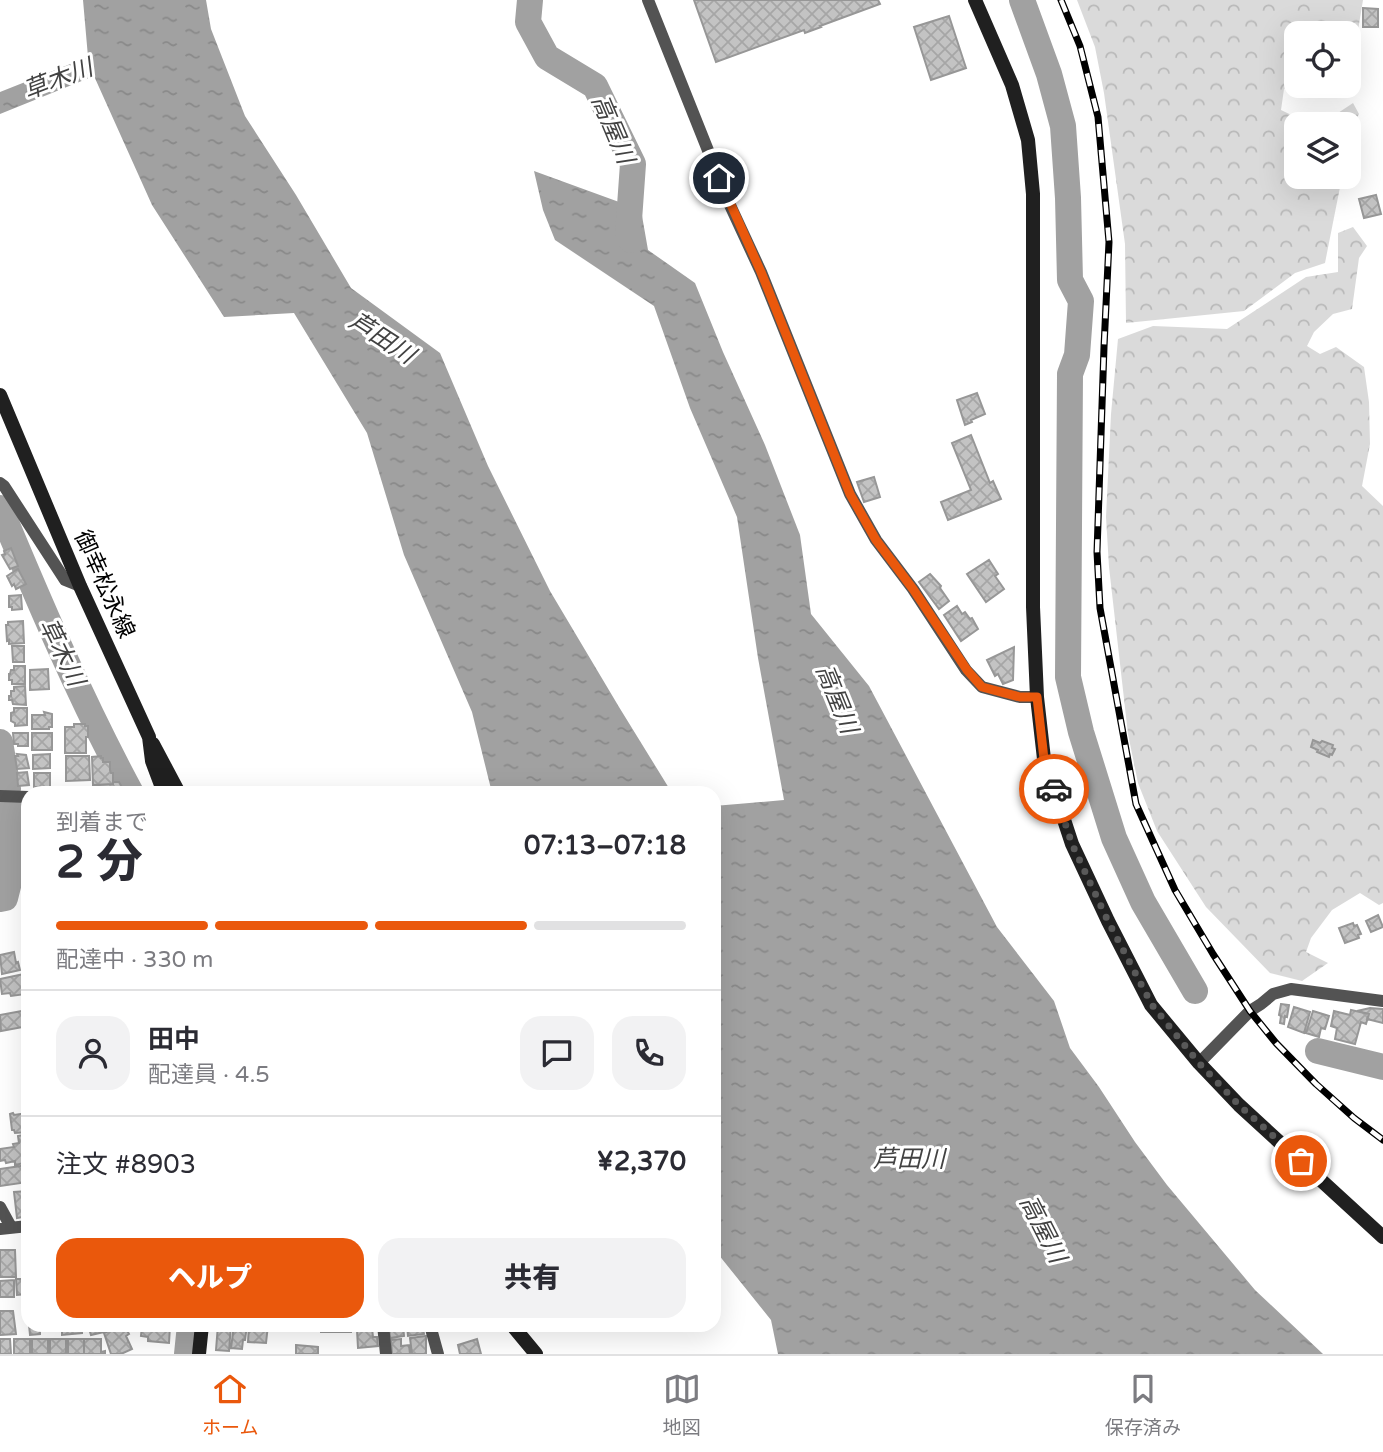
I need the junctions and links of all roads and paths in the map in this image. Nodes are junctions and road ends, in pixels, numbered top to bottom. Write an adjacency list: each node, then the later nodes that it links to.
1 (649, 0): 6 (street)
2 (975, 0): 6 (street)
3 (0, 395): 5 (street, 御幸松永線)
4 (0, 483): 5 (street)
5 (80, 586): 7 (street, 御幸松永線)
6 (1037, 697): 13 (street)
7 (149, 737): 8 (street, 御幸松永線); 9 (street)
8 (161, 786)
9 (175, 786)
10 (0, 796): 11 (street)
11 (21, 797)
12 (1383, 1001): 13 (street)
13 (1199, 1063): 16 (street)
14 (0, 1207): 15 (street)
15 (5, 1228)
16 (1383, 1237)
17 (201, 1332): 21 (street)
18 (384, 1332): 22 (street)
19 (432, 1332): 23 (street)
20 (518, 1332): 24 (street)
21 (198, 1354)
22 (386, 1354)
23 (438, 1354)
24 (536, 1354)

